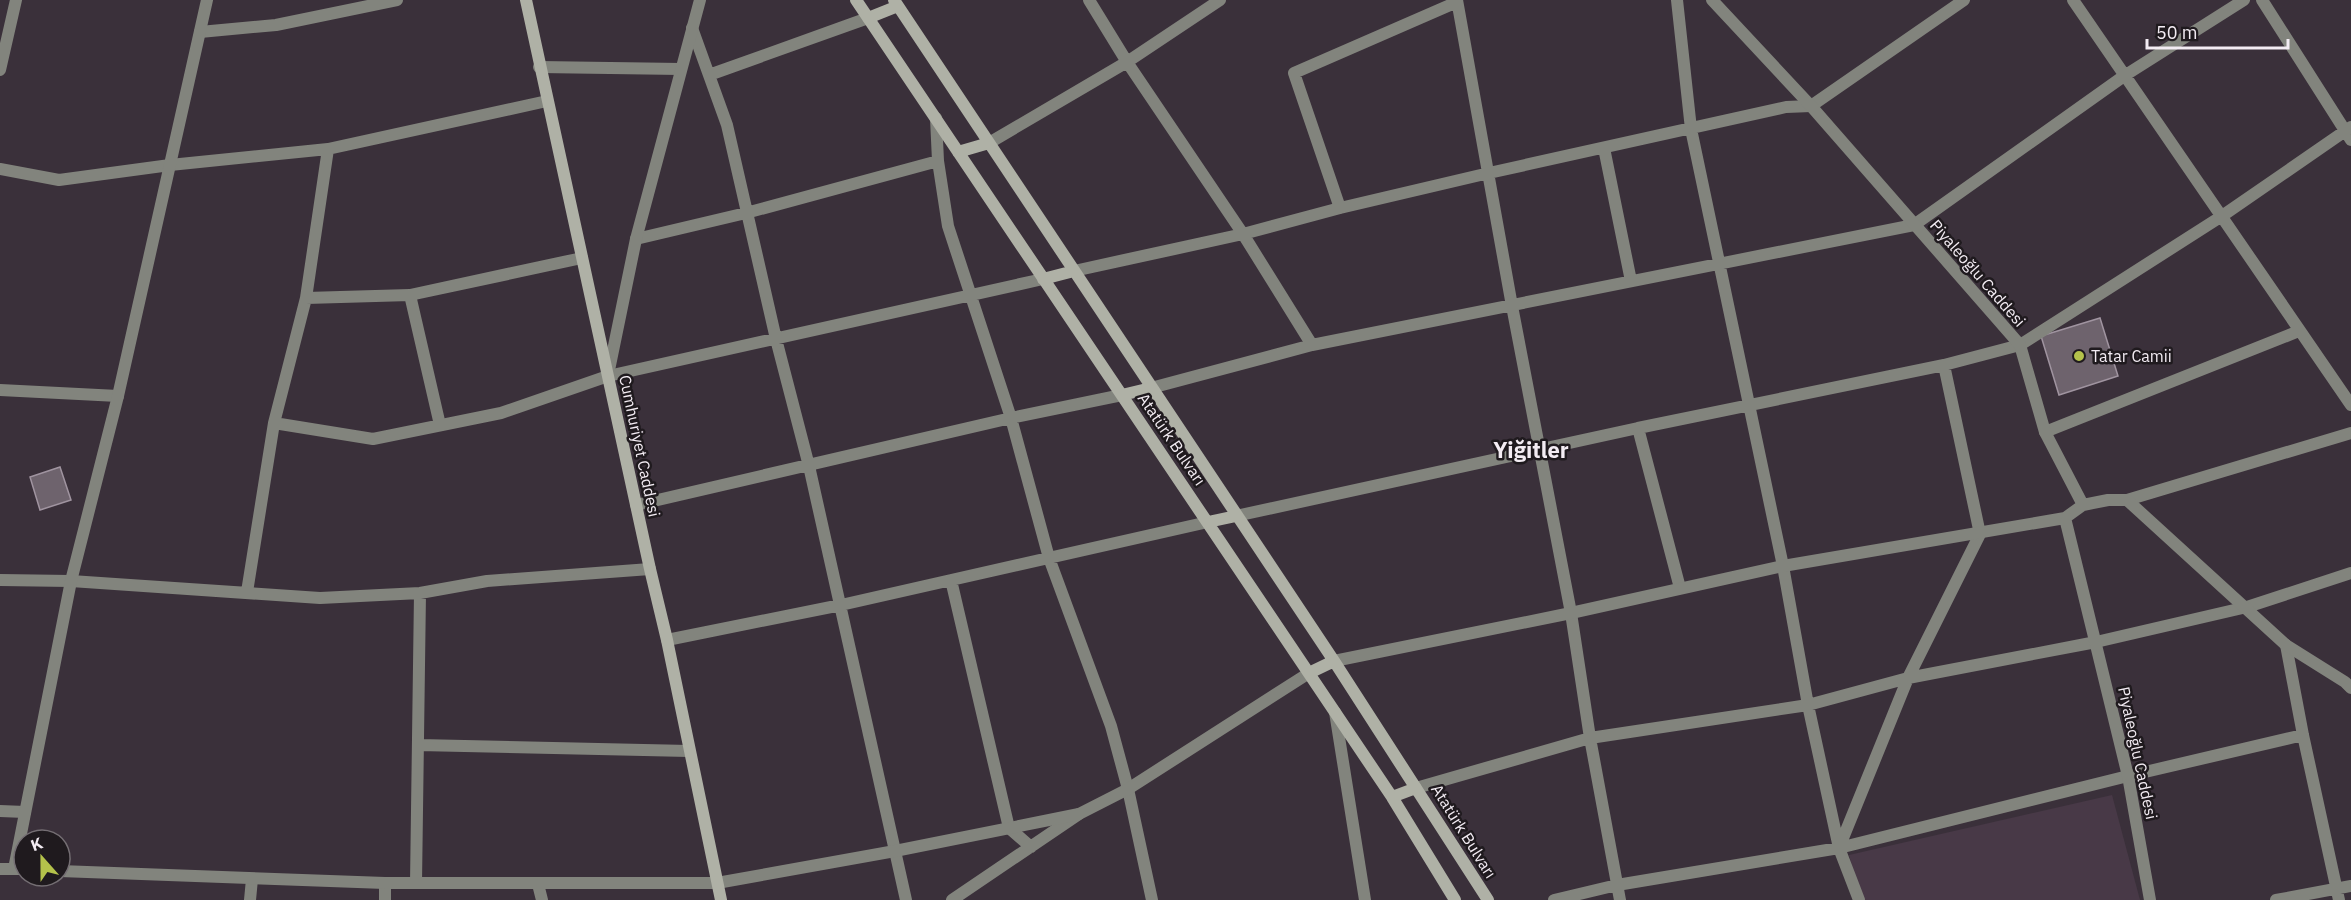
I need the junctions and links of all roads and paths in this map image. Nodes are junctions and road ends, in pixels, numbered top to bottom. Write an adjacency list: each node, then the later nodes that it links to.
1 (16, 0): 23 (street)
2 (207, 0): 19 (street)
3 (397, 0): 19 (street)
4 (526, 0): 21 (main road, Cumhuriyet Caddesi)
5 (700, 0): 18 (street)
6 (856, 0): 17 (main road, Atatürk Bulvarı)
7 (1089, 0): 20 (street)
8 (1220, 0): 20 (street)
9 (1677, 0): 29 (street)
10 (1712, 0): 27 (street, Piyaleoğlu Caddesi)
11 (1964, 0): 27 (street)
12 (2073, 0): 25 (street)
13 (2244, 0): 25 (street)
14 (2262, 0): 30 (street)
15 (1457, 1): 38 (street); 39 (street)
16 (900, 2): 17 (main road); 31 (main road, Atatürk Bulvarı)
17 (868, 18): 24 (street); 28 (main road, Atatürk Bulvarı)
18 (692, 28): 22 (street); 24 (street)
19 (200, 32): 36 (street)
20 (1127, 62): 31 (street); 43 (street)
21 (539, 67): 22 (street); 26 (main road, Cumhuriyet Caddesi)
22 (681, 69): 44 (street)
23 (0, 70)
24 (709, 75): 40 (street)
25 (2124, 76): 41 (street); 42 (street)
26 (547, 101): 33 (street); 45 (main road, Cumhuriyet Caddesi)
27 (1811, 106): 29 (street); 42 (street, Piyaleoğlu Caddesi)
28 (936, 118): 34 (main road, Atatürk Bulvarı); 35 (street)
29 (1690, 129): 32 (street); 46 (street)
30 (2349, 133): 41 (street)
31 (989, 143): 34 (main road); 47 (main road, Atatürk Bulvarı)
32 (1604, 148): 38 (street); 49 (street)
33 (328, 149): 36 (street); 52 (street)
34 (958, 152): 48 (main road, Atatürk Bulvarı)
35 (938, 161): 40 (street); 50 (street)
36 (170, 165): 37 (street); 63 (street)
37 (0, 169)
38 (1488, 173): 39 (street); 53 (street)
39 (1340, 208): 43 (street)
40 (747, 213): 44 (street); 55 (street)
41 (2222, 216): 54 (street); 57 (street)
42 (1914, 225): 46 (street); 57 (street, Piyaleoğlu Caddesi)
43 (1243, 234): 47 (street); 56 (street)
44 (636, 239): 59 (street)
45 (582, 258): 51 (street); 59 (main road, Cumhuriyet Caddesi)
46 (1719, 262): 49 (street); 64 (street)
47 (1074, 271): 48 (main road); 60 (main road, Atatürk Bulvarı)
48 (1043, 279): 50 (street); 62 (main road, Atatürk Bulvarı)
49 (1631, 281): 53 (street)
50 (970, 294): 55 (street); 66 (street)
51 (410, 295): 52 (street); 68 (street)
52 (306, 298): 67 (street)
53 (1512, 306): 56 (street); 72 (street)
54 (2299, 331): 65 (street); 70 (street)
55 (776, 339): 59 (street); 73 (street)
56 (1312, 345): 60 (street)
57 (2020, 345): 58 (street); 70 (street, Piyaleoğlu Caddesi)
58 (1944, 365): 64 (street); 80 (street)
59 (608, 376): 68 (street); 75 (main road, Cumhuriyet Caddesi)
60 (1151, 388): 62 (main road); 77 (main road, Atatürk Bulvarı)
61 (0, 390): 63 (street)
62 (1122, 395): 66 (street); 79 (main road, Atatürk Bulvarı)
63 (118, 396): 87 (street)
64 (1748, 404): 69 (street); 82 (street)
65 (2351, 405)
66 (1011, 418): 73 (street); 81 (street)
67 (274, 423): 68 (street); 89 (street)
68 (440, 425)
69 (1638, 428): 72 (street); 88 (street)
70 (2045, 432): 76 (street, Piyaleoğlu Caddesi)
71 (2351, 433): 74 (street)
72 (1540, 450): 77 (street); 93 (street)
73 (809, 466): 75 (street); 91 (street)
74 (2127, 500): 76 (street); 92 (street)
75 (636, 505): 83 (main road, Cumhuriyet Caddesi)
76 (2083, 505): 78 (street)
77 (1236, 516): 79 (main road); 97 (main road, Atatürk Bulvarı)
78 (2065, 518): 80 (street); 95 (street, Piyaleoğlu Caddesi)
79 (1208, 522): 81 (street); 98 (main road, Atatürk Bulvarı)
80 (1980, 534): 82 (street); 99 (street)
81 (1049, 558): 86 (street); 109 (street)
82 (1784, 566): 88 (street); 101 (street)
83 (650, 569): 90 (street); 94 (main road, Cumhuriyet Caddesi)
84 (2351, 573): 92 (street)
85 (0, 580): 87 (street)
86 (951, 580): 91 (street); 115 (street)
87 (71, 581): 89 (street); 112 (street)
88 (1680, 588): 93 (street)
89 (247, 592): 90 (street)
90 (420, 593): 105 (street)
91 (841, 605): 94 (street); 118 (street)
92 (2247, 607): 95 (street); 96 (street)
93 (1571, 613): 97 (street); 104 (street)
94 (667, 640): 106 (main road, Cumhuriyet Caddesi)
95 (2096, 642): 99 (street); 107 (street, Piyaleoğlu Caddesi)
96 (2286, 645): 100 (street); 103 (street)
97 (1334, 661): 98 (main road); 108 (main road, Atatürk Bulvarı)
98 (1309, 673): 102 (main road, Atatürk Bulvarı); 109 (street)
99 (1908, 678): 101 (street); 117 (street)
100 (2351, 688)
101 (1808, 705): 104 (street); 117 (street)
102 (1335, 712): 110 (main road, Atatürk Bulvarı); 135 (street)
103 (2303, 735): 107 (street); 127 (street)
104 (1590, 738): 108 (street); 125 (street)
105 (419, 745): 106 (street); 122 (street)
106 (689, 751): 123 (main road, Cumhuriyet Caddesi)
107 (2128, 776): 117 (street); 141 (street, Piyaleoğlu Caddesi)
108 (1416, 788): 110 (main road); 137 (main road, Atatürk Bulvarı)
109 (1128, 789): 113 (street); 134 (street)
110 (1392, 797): 136 (main road, Atatürk Bulvarı)
111 (0, 811): 112 (street)
112 (25, 812): 114 (street)
113 (1079, 814): 115 (street); 116 (street)
114 (23, 828)
115 (1009, 828): 116 (street); 118 (street)
116 (1031, 847): 133 (street)
117 (1839, 848): 125 (street); 140 (street)
118 (895, 851): 123 (street); 132 (street)
119 (72, 872): 120 (street)
120 (252, 879): 121 (street); 128 (street)
121 (385, 883): 122 (street); 129 (street)
122 (416, 883): 124 (street)
123 (717, 883): 124 (street); 131 (main road, Cumhuriyet Caddesi)
124 (538, 884): 130 (street)
125 (1617, 885): 138 (street); 139 (street)
126 (2351, 886): 127 (street)
127 (2338, 894): 142 (street)
128 (250, 900)
129 (385, 900)
130 (542, 900)
131 (721, 900)
132 (906, 900)
133 (951, 900)
134 (1152, 900)
135 (1365, 900)
136 (1455, 900)
137 (1488, 900)
138 (1554, 900)
139 (1620, 900)
140 (1859, 900)
141 (2150, 900)
142 (2276, 900)

